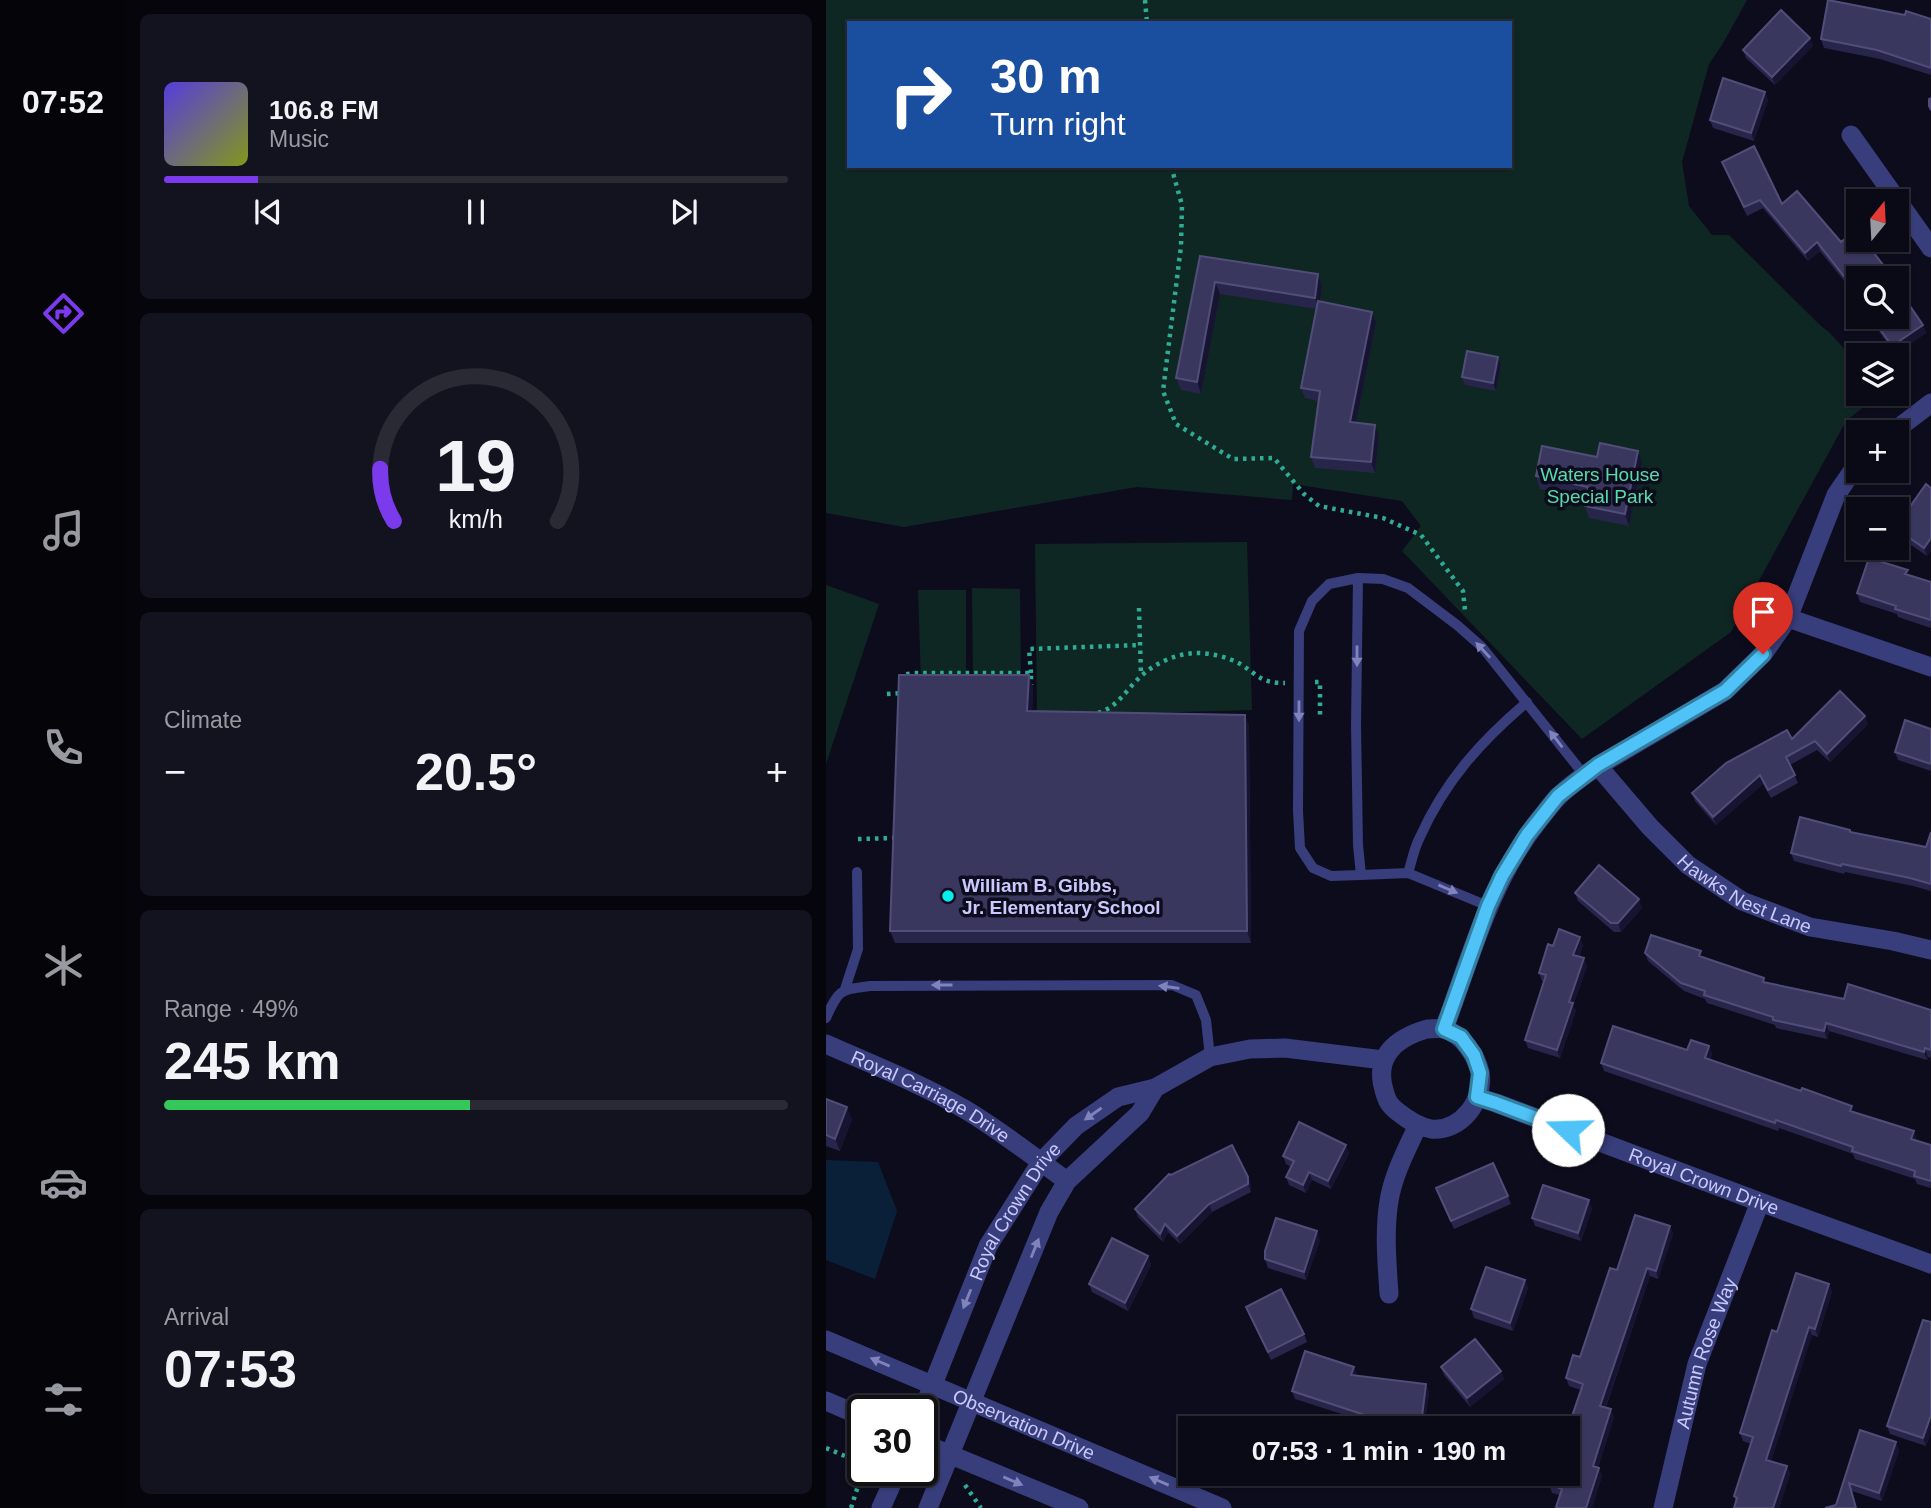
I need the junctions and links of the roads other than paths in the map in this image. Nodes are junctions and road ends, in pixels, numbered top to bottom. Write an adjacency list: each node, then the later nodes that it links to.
1 (1851, 135): 2 (street)
2 (1931, 248)
3 (1931, 403): 4 (street)
4 (1909, 420)
5 (1846, 480): 7 (street)
6 (1358, 578): 9 (lane, one-way to 6); 13 (lane, one-way to 13); 13 (lane, one-way to 13)
7 (1788, 618): 8 (street); 10 (street)
8 (1931, 667)
9 (1527, 702): 10 (lane, one-way to 9); 12 (lane)
10 (1591, 771): 14 (street); 15 (street, Hawks Nest Lane)
11 (857, 872): 16 (lane)
12 (1408, 873): 13 (lane); 14 (lane, one-way to 14)
13 (1362, 875)
14 (1488, 906): 18 (street)
15 (1931, 950)
16 (845, 989): 17 (lane); 20 (lane, one-way to 16)
17 (826, 1018)
18 (1444, 1029): 21 (street); 23 (street)
19 (826, 1044): 25 (street, Royal Carriage Drive)
20 (1210, 1057): 21 (street, Royal Crown Drive); 22 (street, Royal Crown Drive)
21 (1383, 1060): 24 (street)
22 (1155, 1088): 25 (street, Royal Crown Drive, one-way to 25); 26 (street, Royal Crown Drive)
23 (1477, 1097): 24 (street); 27 (street, Royal Crown Drive)
24 (1418, 1125): 29 (street)
25 (1041, 1162): 26 (street, Royal Carriage Drive); 31 (street, Royal Crown Drive, one-way to 31)
26 (1067, 1181): 34 (street, Royal Crown Drive, one-way to 26)
27 (1760, 1202): 28 (street, Royal Crown Drive); 43 (street, Autumn Rose Way)
28 (1931, 1264)
29 (1389, 1293)
30 (826, 1340): 31 (street, Observation Drive, one-way to 30)
31 (933, 1385): 32 (street, Royal Crown Drive); 34 (street, Observation Drive)
32 (929, 1395)
33 (826, 1401): 35 (street)
34 (972, 1402): 37 (street, Royal Crown Drive); 42 (street, Observation Drive, one-way to 34)
35 (847, 1410)
36 (938, 1450): 37 (street)
37 (950, 1455): 40 (street, Royal Crown Drive); 41 (street, one-way to 41)
38 (891, 1486): 39 (street)
39 (881, 1508)
40 (928, 1508)
41 (1079, 1508)
42 (1222, 1508)
43 (1663, 1508)

